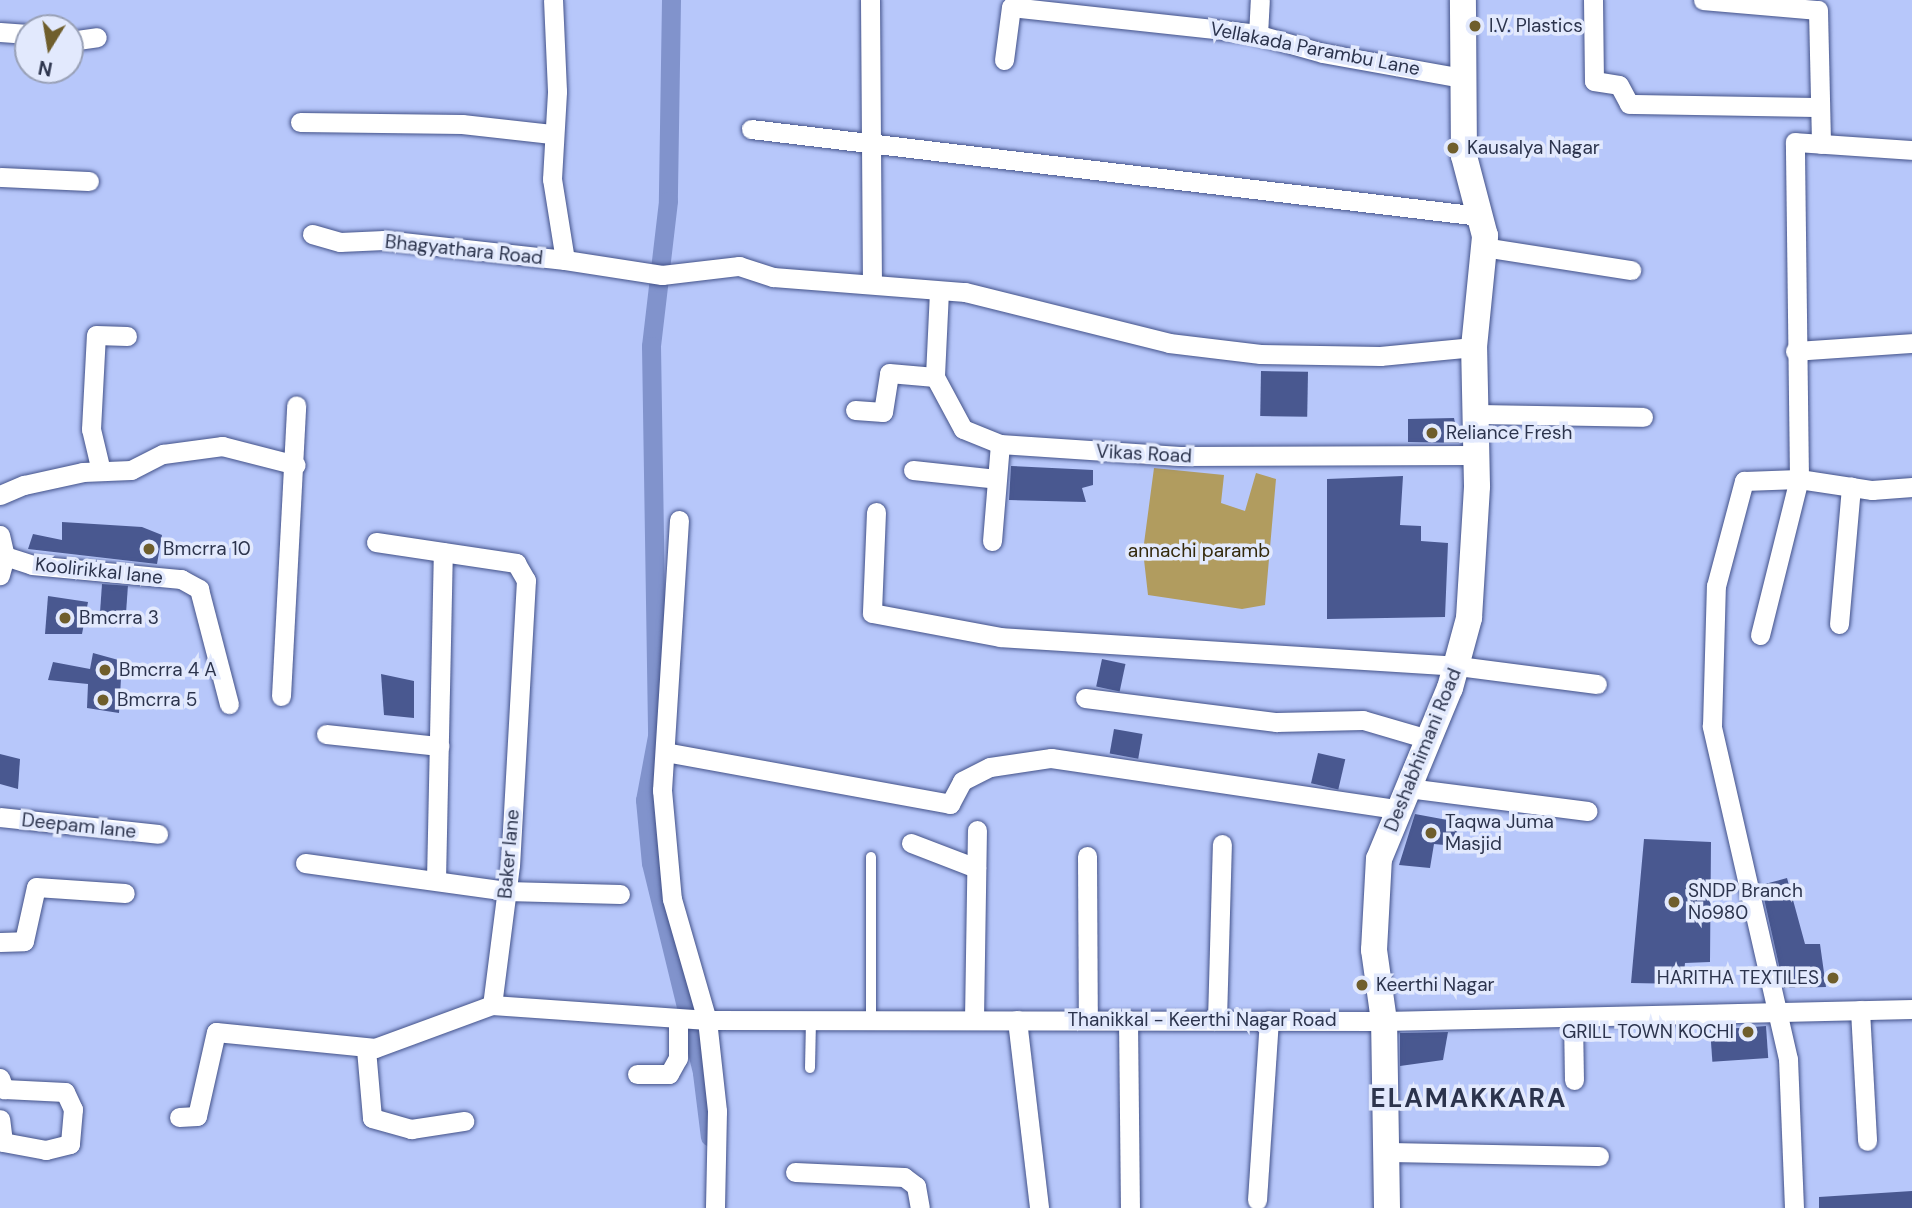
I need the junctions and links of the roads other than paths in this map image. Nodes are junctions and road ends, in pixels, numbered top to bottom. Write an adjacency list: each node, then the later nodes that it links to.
1 (553, 0): 15 (street, Bhagyathara Road)
2 (870, 0): 16 (street)
3 (1260, 0): 7 (street)
4 (1463, 0): 11 (street, Deshabhimani Road)
5 (1593, 0): 12 (street)
6 (1703, 0): 12 (street)
7 (1258, 35): 10 (street, Vellakada Parambu Lane); 11 (street, Vellakada Parambu Lane)
8 (97, 37): 9 (street)
9 (84, 39)
10 (1004, 60)
11 (1462, 78): 21 (street, Deshabhimani Road)
12 (1820, 107): 17 (street)
13 (300, 122): 15 (street)
14 (751, 129): 16 (street)
15 (551, 134): 24 (street, Bhagyathara Road)
16 (872, 144): 21 (street); 26 (street)
17 (1821, 144): 18 (street); 31 (street)
18 (1912, 150)
19 (0, 177): 20 (street)
20 (89, 181)
21 (1480, 216): 23 (street, Deshabhimani Road)
22 (312, 234): 24 (street, Bhagyathara Road)
23 (1484, 247): 25 (street); 30 (street, Deshabhimani Road)
24 (565, 260): 26 (street)
25 (1631, 270)
26 (872, 283): 27 (street)
27 (939, 291): 30 (street); 32 (street)
28 (127, 336): 41 (street)
29 (1912, 343): 31 (street)
30 (1474, 347): 35 (street, Deshabhimani Road)
31 (1795, 351): 43 (street)
32 (935, 377): 34 (street); 37 (street, Vikas Road)
33 (296, 405): 39 (street)
34 (855, 410)
35 (1474, 414): 36 (street); 38 (street, Deshabhimani Road)
36 (1643, 417)
37 (1000, 444): 38 (street, Vikas Road); 42 (street)
38 (1474, 455): 56 (street, Deshabhimani Road)
39 (296, 465): 41 (street); 58 (street)
40 (913, 470): 42 (street)
41 (101, 471): 46 (street)
42 (996, 479): 50 (street)
43 (1799, 479): 44 (street); 55 (street); 84 (street)
44 (1851, 487): 45 (street); 54 (street)
45 (1912, 487)
46 (0, 495)
47 (876, 512): 56 (street)
48 (679, 520): 64 (street)
49 (0, 535): 53 (street)
50 (992, 541)
51 (376, 542): 52 (street, Baker lane)
52 (443, 552): 63 (street); 77 (street, Baker lane)
53 (2, 566): 60 (street, Koolirikkal lane)
54 (1839, 624)
55 (1760, 635)
56 (1458, 666): 57 (street); 62 (street, Deshabhimani Road)
57 (1597, 684)
58 (281, 696)
59 (1085, 698): 62 (street)
60 (229, 704)
61 (326, 734): 63 (street)
62 (1429, 740): 65 (street, Deshabhimani Road)
63 (439, 746): 76 (street)
64 (665, 752): 65 (street); 89 (street)
65 (1403, 799): 66 (street); 95 (street, Deshabhimani Road)
66 (1588, 811)
67 (0, 817): 69 (street, Deepam lane)
68 (976, 830): 75 (street)
69 (158, 834)
70 (911, 843): 75 (street)
71 (1222, 844): 93 (street)
72 (1087, 856): 91 (street)
73 (871, 857): 86 (lane)
74 (305, 863): 76 (street)
75 (976, 868): 88 (street)
76 (436, 880): 77 (street)
77 (506, 891): 79 (street); 81 (street, Baker lane)
78 (125, 893): 80 (street)
79 (620, 894)
80 (0, 942)
81 (492, 1005): 89 (street, Thanikkal - Keerthi Nagar Road); 96 (street)
82 (1912, 1009): 83 (street, Thanikkal - Keerthi Nagar Road)
83 (1860, 1010): 84 (street, Thanikkal - Keerthi Nagar Road); 104 (street)
84 (1777, 1012): 87 (street, Thanikkal - Keerthi Nagar Road); 114 (street)
85 (811, 1018): 86 (street, Thanikkal - Keerthi Nagar Road); 89 (street, Thanikkal - Keerthi Nagar Road); 97 (lane)
86 (871, 1018): 88 (street, Thanikkal - Keerthi Nagar Road)
87 (1573, 1018): 95 (street, Thanikkal - Keerthi Nagar Road); 99 (street)
88 (974, 1019): 90 (street, Thanikkal - Keerthi Nagar Road)
89 (691, 1020): 98 (street); 109 (street)
90 (1017, 1020): 91 (street, Thanikkal - Keerthi Nagar Road); 111 (street)
91 (1088, 1020): 92 (street, Thanikkal - Keerthi Nagar Road)
92 (1128, 1020): 93 (street, Thanikkal - Keerthi Nagar Road); 112 (street)
93 (1217, 1020): 94 (street, Thanikkal - Keerthi Nagar Road)
94 (1269, 1020): 95 (street, Thanikkal - Keerthi Nagar Road); 108 (street)
95 (1384, 1021): 105 (street, Deshabhimani Road)
96 (366, 1049): 101 (street); 103 (street)
97 (810, 1068)
98 (637, 1074)
99 (1574, 1080)
100 (1, 1089): 102 (street)
101 (179, 1117)
102 (0, 1119)
103 (464, 1121)
104 (1867, 1141)
105 (1386, 1152): 106 (street); 113 (street, Deshabhimani Road)
106 (1599, 1156)
107 (794, 1172): 110 (street)
108 (1256, 1200)
109 (715, 1208)
110 (920, 1208)
111 (1039, 1208)
112 (1130, 1208)
113 (1387, 1208)
114 (1794, 1208)

